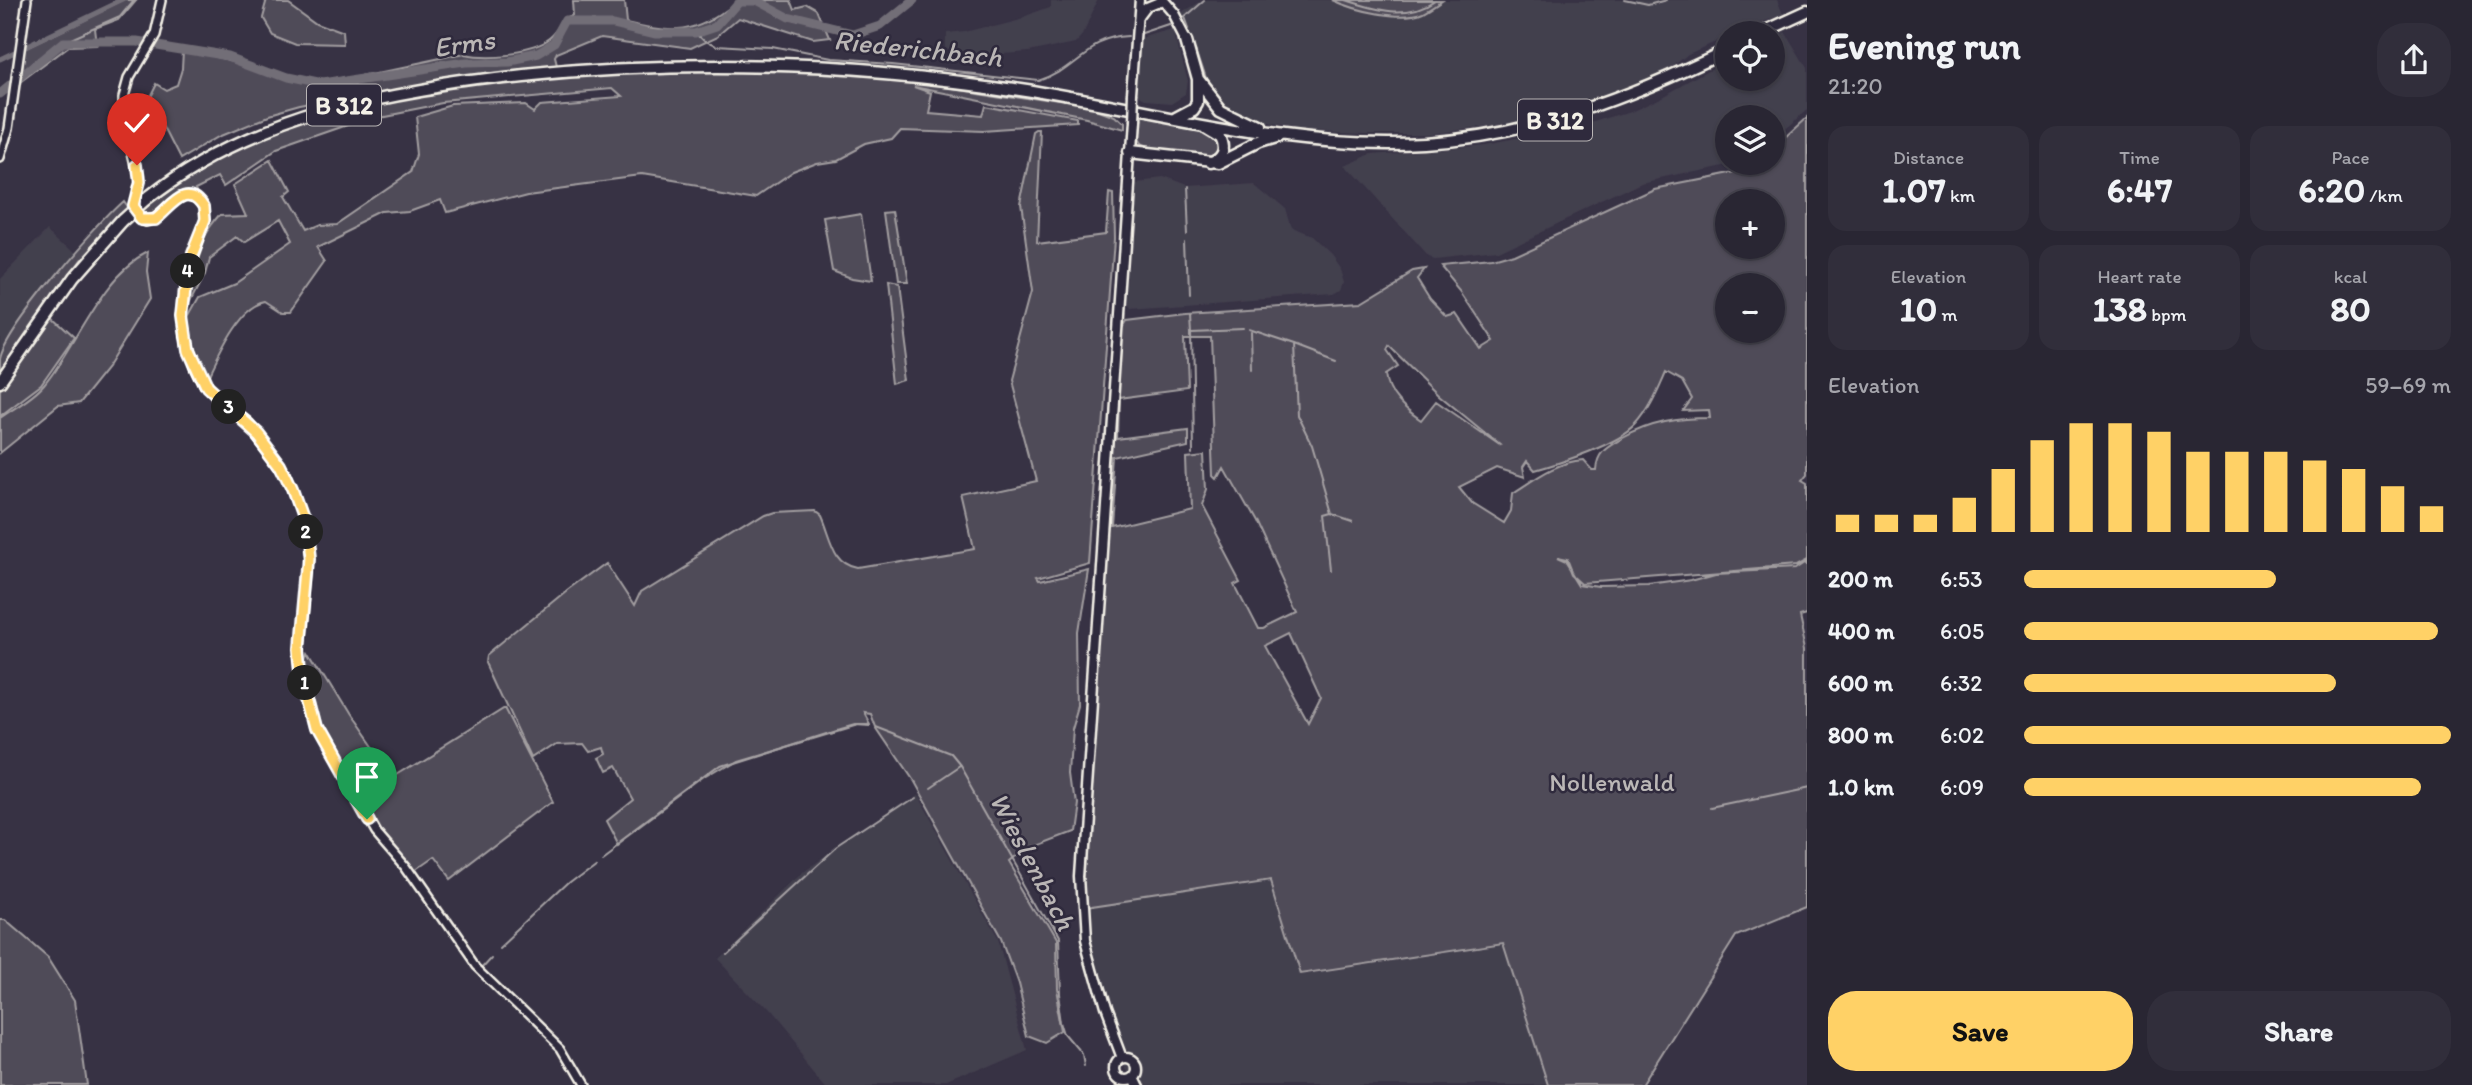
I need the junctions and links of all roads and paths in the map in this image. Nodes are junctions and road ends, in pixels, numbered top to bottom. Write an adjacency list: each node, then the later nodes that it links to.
1 (27, 0): 15 (street)
2 (162, 0): 20 (street)
3 (1140, 0): 4 (main road); 6 (main road)
4 (1163, 3): 6 (main road); 8 (main road)
5 (1807, 12): 7 (highway)
6 (1139, 20): 14 (main road, bridge)
7 (1785, 22)
8 (1186, 40): 10 (highway)
9 (1715, 56): 13 (highway, B 312)
10 (1198, 79): 11 (highway); 13 (highway)
11 (1173, 116): 12 (highway, B 312); 17 (highway, B 312, bridge)
12 (1192, 120): 13 (highway, B 312); 16 (highway)
13 (1282, 135): 16 (highway)
14 (1130, 153): 16 (highway); 18 (main road)
15 (0, 159)
16 (1207, 163)
17 (0, 382)
18 (1122, 1058): 19 (main road); 19 (main road)
19 (1132, 1075): 21 (main road)
20 (581, 1085)
21 (1138, 1085)

